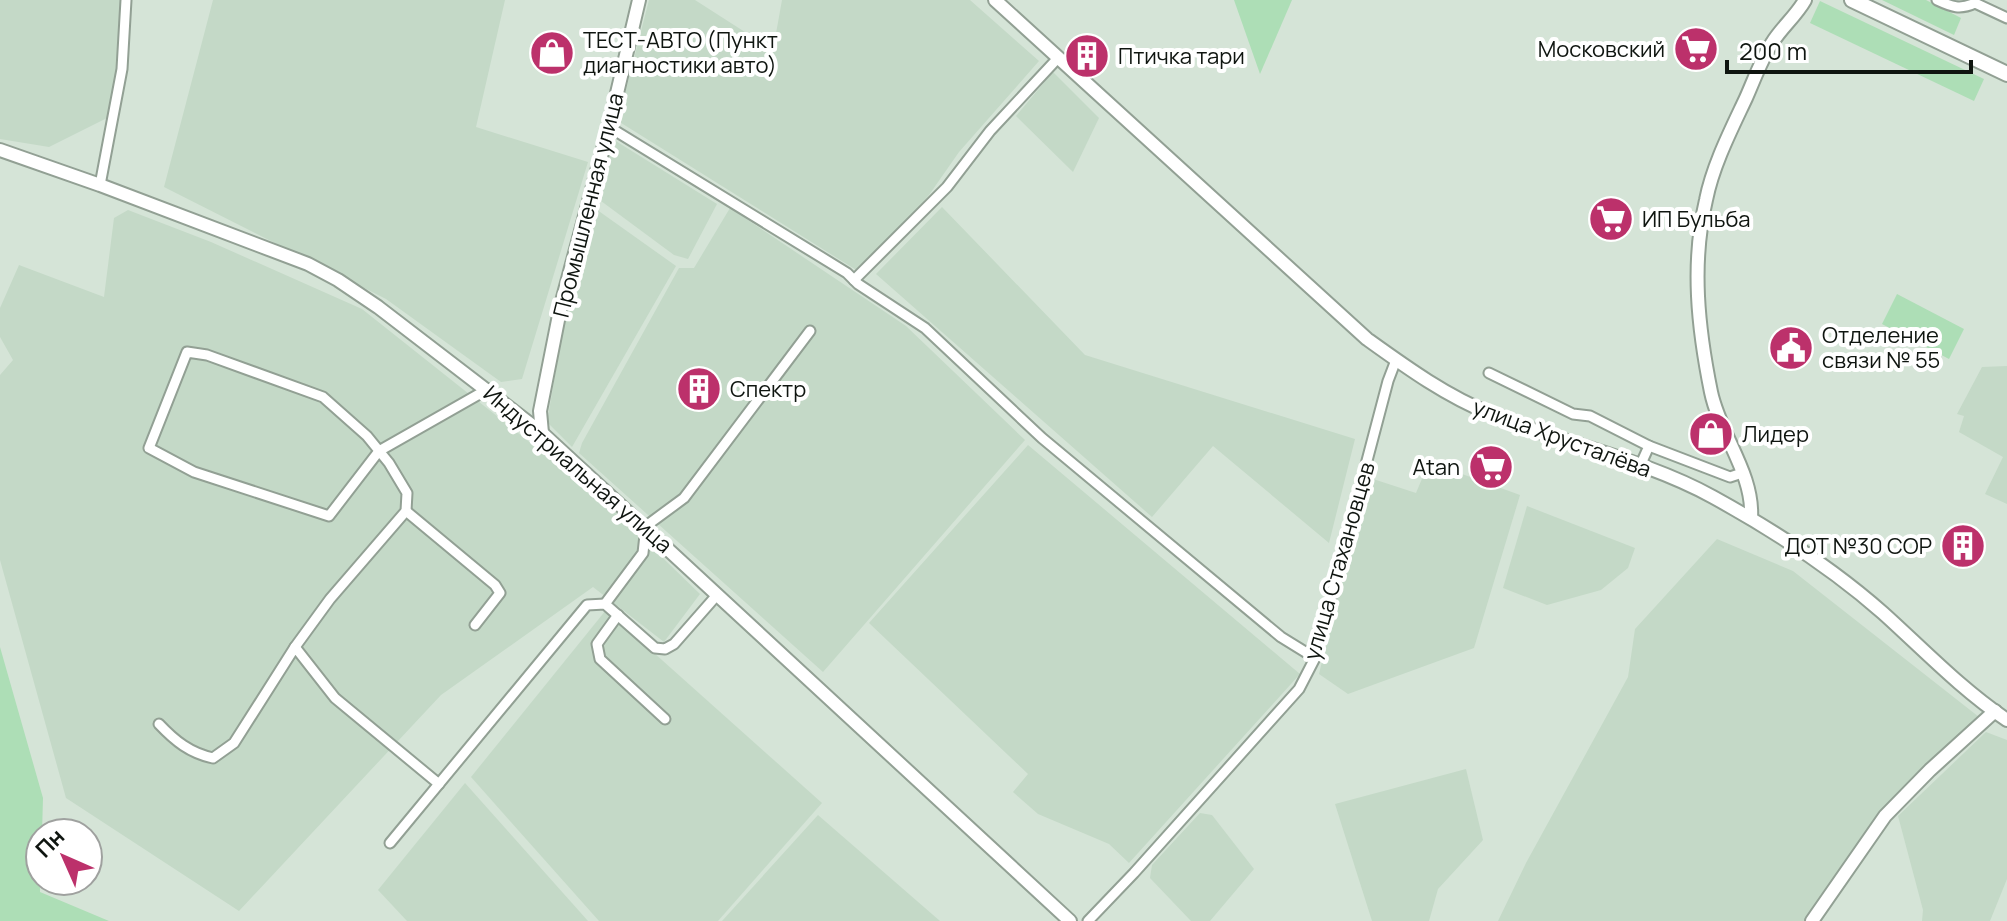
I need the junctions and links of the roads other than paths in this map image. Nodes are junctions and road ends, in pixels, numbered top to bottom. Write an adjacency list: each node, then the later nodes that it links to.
1 (126, 0): 13 (street)
2 (639, 0): 11 (main road, Промышленная улица)
3 (995, 0): 9 (main road, улица Хрусталёва)
4 (1805, 0): 25 (main road)
5 (1852, 0): 10 (main road)
6 (1937, 0): 7 (street)
7 (1976, 1): 8 (street)
8 (2007, 18)
9 (1058, 58): 14 (street); 16 (main road, улица Хрусталёва)
10 (2007, 74)
11 (609, 127): 14 (street); 20 (main road, Промышленная улица)
12 (0, 150): 13 (main road, Индустриальная улица)
13 (100, 185): 18 (main road, Индустриальная улица)
14 (854, 280): 36 (street)
15 (810, 331): 28 (street)
16 (1396, 360): 24 (main road, улица Хрусталёва); 36 (street, улица Стахановцев)
17 (1489, 373): 22 (street)
18 (488, 389): 19 (main road, Индустриальная улица); 23 (street)
19 (511, 406): 20 (main road); 21 (main road, Индустриальная улица)
20 (540, 411): 21 (main road, Промышленная улица)
21 (542, 433): 28 (main road, Индустриальная улица)
22 (1649, 446): 24 (street); 25 (street)
23 (379, 451): 23 (street); 26 (street)
24 (1640, 466): 27 (main road, улица Хрусталёва)
25 (1742, 473): 27 (main road)
26 (406, 511): 34 (street); 35 (street)
27 (1751, 518): 37 (main road, улица Хрусталёва)
28 (646, 526): 29 (main road, Индустриальная улица); 30 (street)
29 (666, 545): 30 (street); 31 (main road, Индустриальная улица)
30 (643, 553): 32 (street)
31 (717, 595): 33 (street); 43 (main road, Индустриальная улица)
32 (605, 604): 33 (street); 41 (street)
33 (618, 615): 38 (street)
34 (475, 625)
35 (295, 647): 40 (street); 41 (street)
36 (1315, 658): 44 (street, улица Стахановцев)
37 (1995, 711): 39 (main road, улица Хрусталёва); 45 (main road)
38 (665, 719)
39 (2007, 720)
40 (159, 724)
41 (439, 784): 42 (street)
42 (390, 843)
43 (1070, 921)
44 (1088, 921)
45 (1812, 921)

